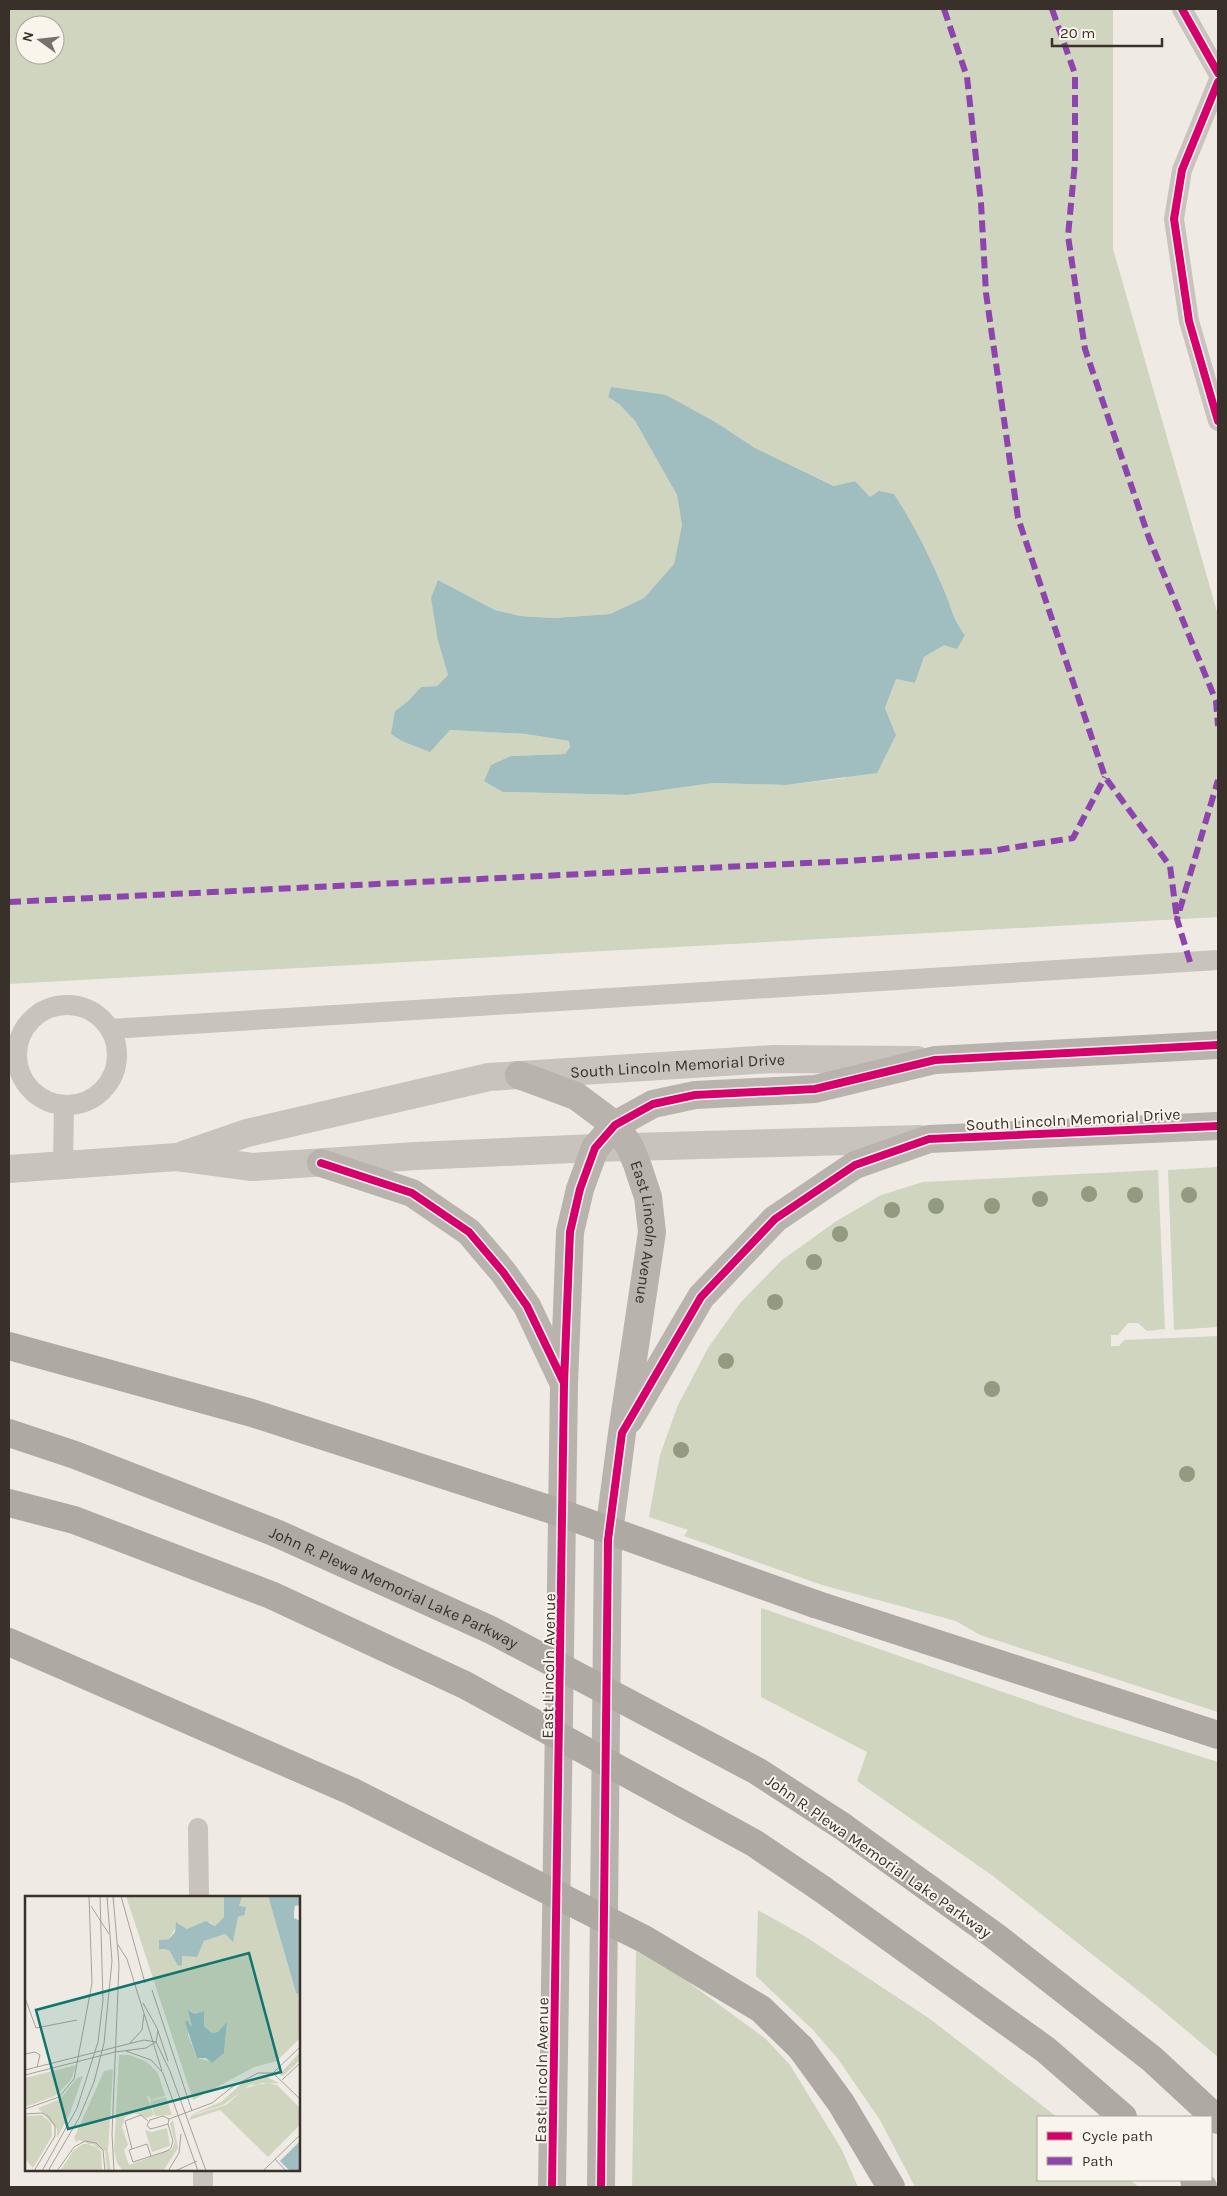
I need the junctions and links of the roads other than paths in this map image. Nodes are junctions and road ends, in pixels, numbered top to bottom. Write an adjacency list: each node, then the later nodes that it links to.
1 (1182, 9): 2 (lane)
2 (1218, 73)
3 (1218, 82): 4 (lane)
4 (1218, 421)
5 (1218, 960): 6 (lane)
6 (110, 1029): 10 (lane); 11 (lane)
7 (1218, 1044): 8 (main road, South Lincoln Memorial Drive)
8 (935, 1060): 9 (street, South Lincoln Memorial Drive); 13 (main road)
9 (519, 1075): 13 (main road); 16 (street, South Lincoln Memorial Drive)
10 (16, 1081): 11 (lane)
11 (64, 1105): 18 (lane)
12 (1218, 1126): 14 (main road, South Lincoln Memorial Drive)
13 (623, 1136): 14 (street, South Lincoln Memorial Drive); 15 (main road); 23 (main road, East Lincoln Avenue)
14 (930, 1139): 23 (main road)
15 (595, 1148): 17 (street, South Lincoln Memorial Drive); 21 (main road, East Lincoln Avenue)
16 (177, 1157): 17 (street, South Lincoln Memorial Drive); 18 (street, South Lincoln Memorial Drive)
17 (321, 1164): 21 (main road)
18 (63, 1165): 19 (street, South Lincoln Memorial Drive)
19 (9, 1169)
20 (9, 1346): 26 (highway, bridge)
21 (564, 1384): 33 (main road, East Lincoln Avenue)
22 (9, 1433): 30 (highway, John R. Plewa Memorial Lake Parkway, bridge)
23 (622, 1433): 34 (main road, East Lincoln Avenue)
24 (9, 1503): 29 (highway, bridge)
25 (9, 1642): 35 (highway, bridge)
26 (1218, 1735)
27 (198, 1828): 28 (lane)
28 (199, 1896)
29 (1121, 2116)
30 (1218, 2120)
31 (203, 2171): 32 (lane)
32 (203, 2187)
33 (552, 2187)
34 (601, 2187)
35 (890, 2187)

